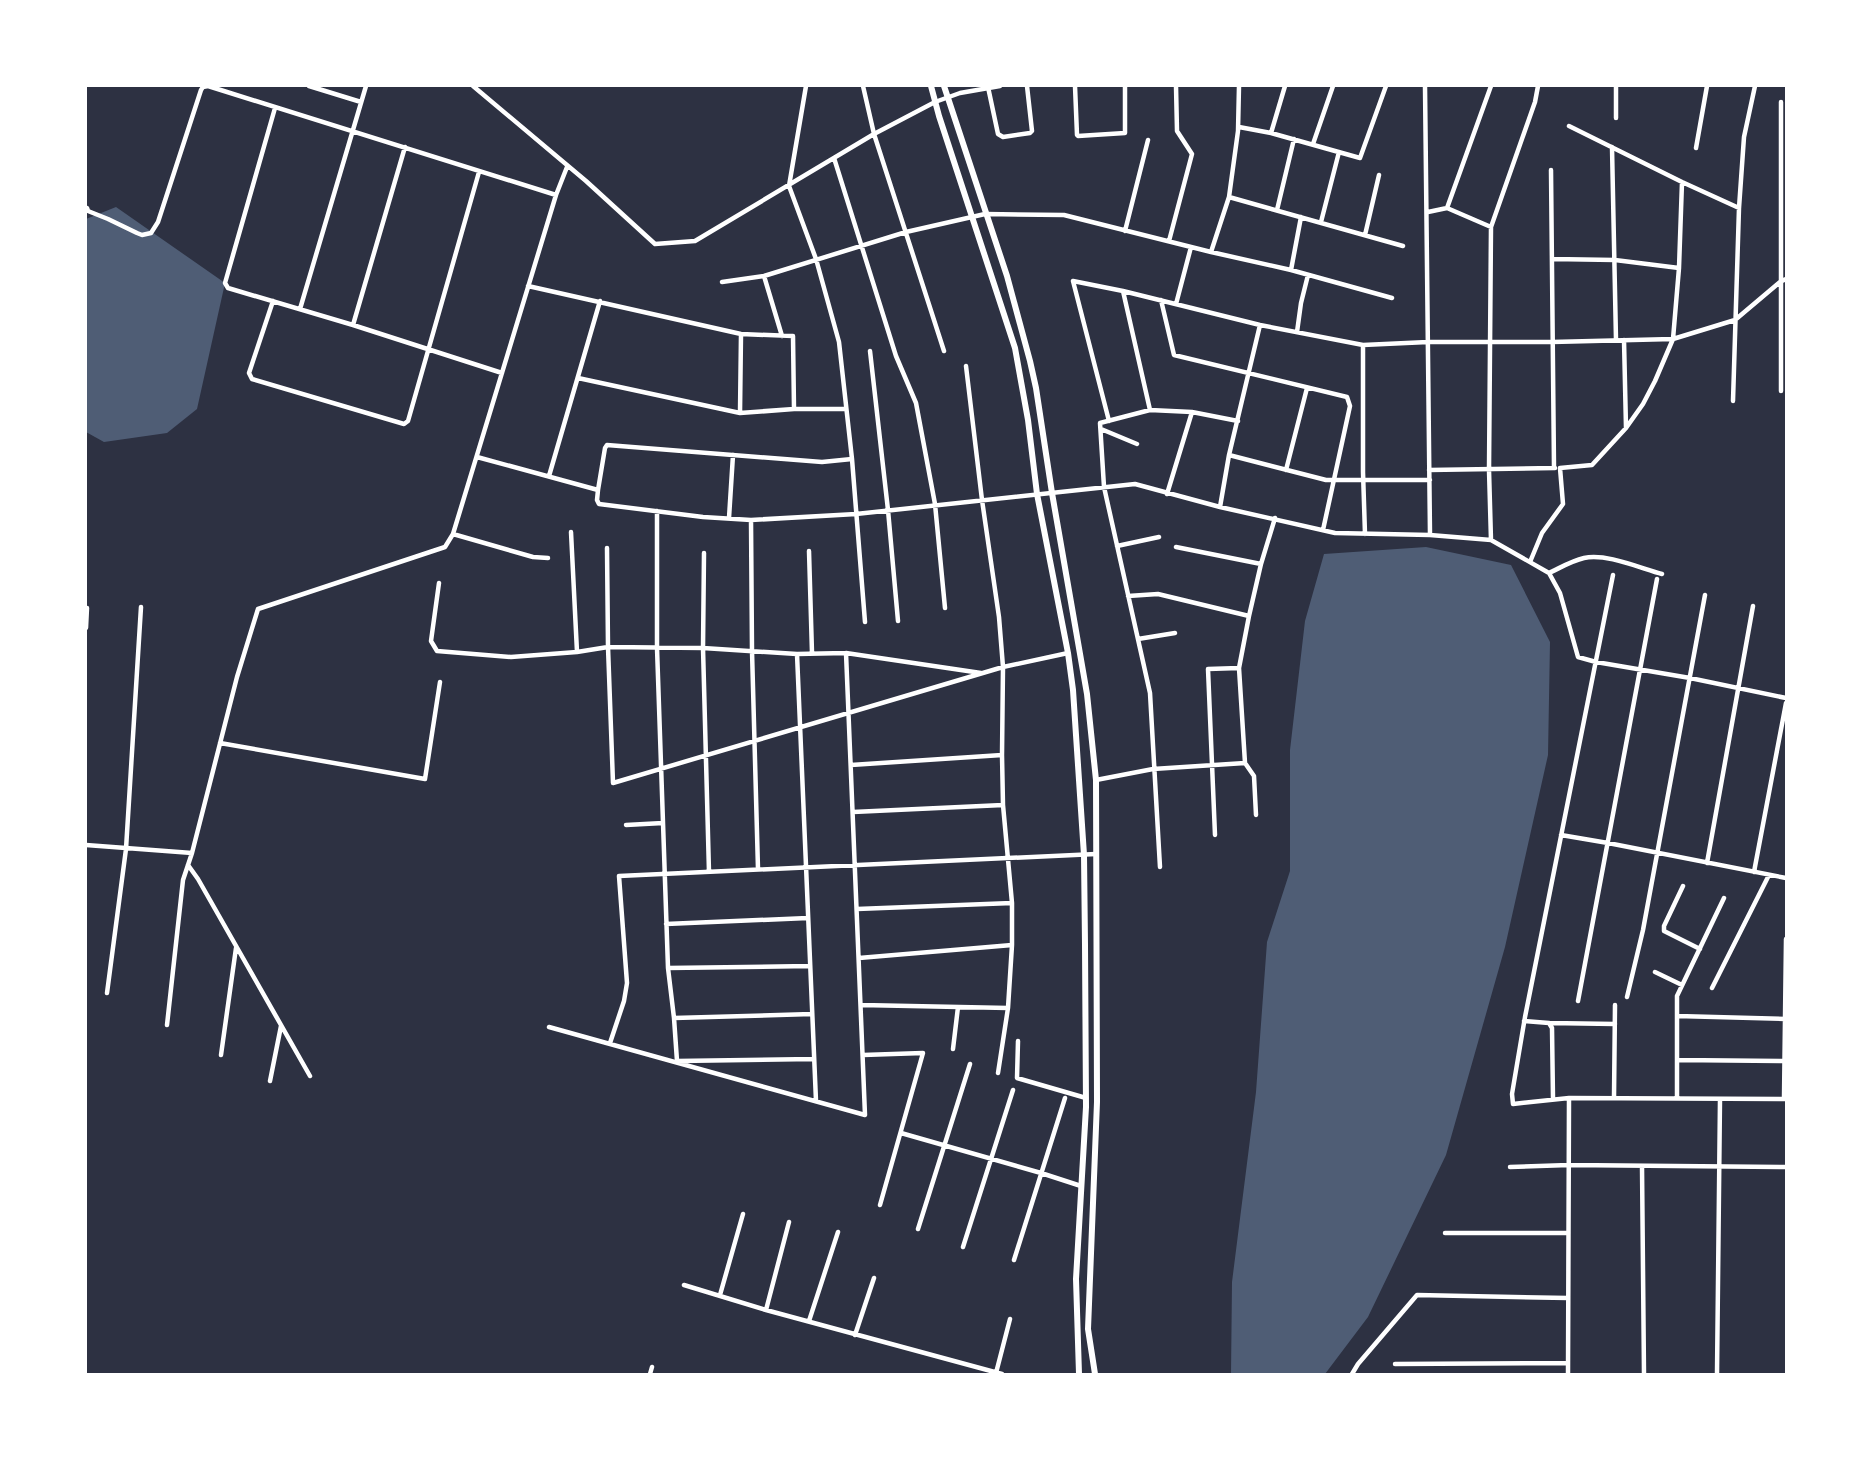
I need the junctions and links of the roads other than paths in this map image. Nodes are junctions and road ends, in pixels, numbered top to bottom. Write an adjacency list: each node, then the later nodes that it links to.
1 (309, 86): 26 (street)
2 (366, 86): 26 (street)
3 (473, 86): 44 (street)
4 (806, 86): 49 (street)
5 (863, 86): 35 (street)
6 (931, 86): 27 (main road)
7 (944, 86): 25 (main road)
8 (1000, 86): 23 (street)
9 (1027, 86): 23 (street)
10 (1075, 86): 11 (street)
11 (1125, 86)
12 (1176, 86): 65 (street)
13 (1239, 86): 32 (street)
14 (1286, 86): 34 (street)
15 (1334, 86): 38 (street)
16 (1386, 86): 42 (street)
17 (1425, 86): 56 (street)
18 (1491, 86): 52 (street)
19 (1538, 86): 61 (street)
20 (1616, 86): 30 (street)
21 (1707, 86): 41 (street)
22 (1755, 86): 54 (street)
23 (988, 87): 24 (street)
24 (970, 88): 25 (street)
25 (947, 97): 27 (street); 57 (main road)
26 (361, 102): 33 (street)
27 (935, 102): 35 (street); 58 (main road)
28 (1781, 102): 79 (street)
29 (275, 108): 33 (street); 53 (street); 84 (street)
30 (1616, 118)
31 (1569, 126): 40 (street)
32 (1239, 127): 34 (street); 51 (street)
33 (352, 131): 39 (street); 87 (street)
34 (1271, 133): 36 (street)
35 (874, 134): 43 (street); 63 (street)
36 (1294, 139): 38 (street); 55 (street)
37 (1148, 140): 62 (street)
38 (1313, 144): 42 (street)
39 (405, 147): 46 (street); 89 (street)
40 (1612, 147): 48 (street); 72 (street)
41 (1696, 148)
42 (1339, 152): 60 (street)
43 (834, 158): 49 (street); 66 (street)
44 (567, 167): 49 (street); 50 (street)
45 (1551, 170): 71 (street)
46 (479, 171): 50 (street); 101 (street)
47 (1378, 175): 64 (street)
48 (1682, 182): 54 (street); 73 (street)
49 (789, 186): 70 (street)
50 (556, 195): 80 (street)
51 (1229, 197): 55 (street); 69 (street)
52 (1447, 207): 56 (street); 61 (street)
53 (87, 208)
54 (1739, 208): 88 (street)
55 (1277, 210): 59 (street)
56 (1428, 212): 97 (street)
57 (985, 214): 58 (street); 62 (street); 137 (main road)
58 (972, 217): 63 (street); 138 (main road)
59 (1301, 217): 60 (street); 74 (street)
60 (1321, 222): 64 (street)
61 (1491, 227): 98 (street)
62 (1125, 231): 65 (street)
63 (906, 232): 66 (street); 103 (street)
64 (1365, 235): 67 (street)
65 (1169, 241): 68 (street)
66 (861, 245): 70 (street); 141 (street)
67 (1403, 246)
68 (1191, 247): 69 (street); 86 (street)
69 (1211, 252): 74 (street)
70 (816, 259): 76 (street); 113 (street)
71 (1552, 259): 72 (street); 99 (street)
72 (1615, 260): 73 (street); 95 (street)
73 (1678, 268): 94 (street)
74 (1291, 270): 75 (street)
75 (1308, 275): 82 (street); 91 (street)
76 (764, 276): 78 (street); 93 (street)
77 (1786, 279): 79 (street)
78 (722, 282)
79 (1780, 282): 88 (street); 105 (street)
80 (528, 286): 85 (street); 106 (street)
81 (1123, 291): 83 (street); 114 (street); 117 (street)
82 (1392, 298)
83 (1161, 300): 86 (street); 107 (street)
84 (273, 301): 87 (street); 101 (street)
85 (600, 301): 92 (street); 108 (street)
86 (1176, 304): 90 (street)
87 (300, 309): 89 (street)
88 (1735, 320): 94 (street); 111 (street)
89 (353, 325): 101 (street)
90 (1260, 325): 91 (street); 107 (street)
91 (1298, 332): 100 (street)
92 (741, 334): 93 (street); 116 (street)
93 (782, 336): 112 (street)
94 (1673, 339): 96 (street); 119 (street)
95 (1616, 340): 96 (street); 99 (street)
96 (1624, 340): 119 (street)
97 (1428, 342): 98 (street); 100 (street); 129 (street)
98 (1490, 342): 99 (street); 130 (street)
99 (1552, 342): 126 (street)
100 (1363, 345): 133 (street)
101 (429, 349): 106 (street)
102 (870, 351): 143 (street)
103 (944, 351)
104 (966, 366): 140 (street)
105 (1784, 367): 110 (street)
106 (502, 373): 124 (street)
107 (1250, 373): 109 (street); 118 (street)
108 (578, 378): 116 (street); 131 (street)
109 (1307, 387): 128 (street); 132 (street)
110 (1781, 391)
111 (1733, 401)
112 (794, 409): 113 (street); 116 (street)
113 (846, 409): 125 (street)
114 (1150, 410): 115 (street); 117 (street)
115 (1192, 412): 118 (street); 139 (street)
116 (740, 413)
117 (1109, 421): 120 (street)
118 (1238, 421): 123 (street)
119 (1626, 428): 127 (street)
120 (1101, 429): 121 (street); 135 (street)
121 (1137, 444)
122 (733, 455): 125 (street); 136 (street); 147 (street)
123 (1230, 455): 128 (street); 142 (street)
124 (477, 457): 131 (street); 151 (street)
125 (852, 459): 145 (street)
126 (1554, 467): 127 (street); 130 (street)
127 (1560, 468): 162 (street)
128 (1286, 470): 132 (street)
129 (1429, 470): 130 (street); 134 (street)
130 (1489, 470): 155 (street)
131 (549, 476): 136 (street)
132 (1335, 480): 133 (street); 149 (street)
133 (1363, 480): 134 (street); 152 (street)
134 (1430, 480): 153 (street)
135 (1104, 487): 137 (street); 139 (street); 156 (street)
136 (598, 490): 144 (street)
137 (1052, 493): 138 (street); 211 (main road)
138 (1037, 494): 140 (street); 187 (main road)
139 (1167, 494): 142 (street)
140 (982, 500): 141 (street); 191 (street)
141 (935, 504): 143 (street); 174 (street)
142 (1220, 507): 146 (street)
143 (888, 510): 145 (street); 176 (street)
144 (657, 511): 147 (street); 182 (street)
145 (856, 514): 148 (street); 177 (street)
146 (1275, 518): 149 (street); 163 (street)
147 (729, 519): 148 (street)
148 (751, 520): 184 (street)
149 (1323, 531): 152 (street)
150 (572, 532): 185 (street)
151 (453, 534): 161 (street); 203 (street)
152 (1365, 534): 153 (street)
153 (1430, 535): 155 (street)
154 (1159, 537): 156 (street)
155 (1491, 540): 162 (street)
156 (1117, 546): 170 (street)
157 (1176, 547): 163 (street)
158 (606, 548): 181 (street)
159 (809, 551): 189 (street)
160 (704, 553): 183 (street)
161 (548, 558)
162 (1530, 562): 164 (street)
163 (1261, 564): 175 (street)
164 (1549, 573): 165 (street); 190 (street)
165 (1662, 574)
166 (1613, 575): 190 (street)
167 (1657, 579): 193 (street)
168 (439, 583): 185 (street)
169 (1705, 595): 195 (street)
170 (1128, 596): 175 (street); 180 (street)
171 (1753, 606): 197 (street)
172 (141, 607): 221 (street)
173 (87, 608): 178 (street)
174 (945, 608)
175 (1248, 616): 192 (street)
176 (898, 621)
177 (865, 622)
178 (86, 628)
179 (1175, 633): 180 (street)
180 (1138, 639): 209 (street)
181 (608, 647): 182 (street); 185 (street); 210 (street)
182 (657, 648): 183 (street); 210 (street)
183 (703, 648): 184 (street); 205 (street)
184 (752, 651): 188 (street); 202 (street)
185 (577, 652)
186 (846, 653): 189 (street); 194 (street); 200 (street)
187 (1068, 653): 191 (street); 225 (main road)
188 (797, 654): 189 (street); 201 (street)
189 (812, 654)
190 (1596, 662): 193 (street); 217 (street)
191 (1002, 667): 194 (street); 204 (street)
192 (1239, 668): 206 (street); 208 (street)
193 (1640, 669): 195 (street); 219 (street)
194 (983, 673): 200 (street)
195 (1690, 678): 197 (street); 223 (street)
196 (440, 682): 203 (street)
197 (1738, 688): 198 (street); 227 (street)
198 (1786, 698)
199 (1786, 703): 234 (street)
200 (849, 714): 201 (street); 207 (street)
201 (800, 729): 202 (street); 230 (street)
202 (754, 742): 205 (street); 232 (street)
203 (220, 743): 222 (street)
204 (1002, 755): 207 (street); 212 (street)
205 (706, 757): 210 (street); 233 (street)
206 (1245, 763): 208 (street); 214 (street)
207 (851, 765): 213 (street)
208 (1213, 765): 209 (street); 218 (street)
209 (1153, 769): 211 (street); 231 (street)
210 (662, 770): 215 (street)
211 (1096, 780): 224 (main road)
212 (1004, 805): 213 (street); 226 (street)
213 (853, 812): 229 (street)
214 (1256, 815)
215 (663, 823): 216 (street); 235 (street)
216 (626, 825)
217 (1561, 835): 219 (street); 266 (street)
218 (1215, 836)
219 (1608, 843): 223 (street); 257 (street)
220 (86, 845): 221 (street)
221 (126, 849): 222 (street); 254 (street)
222 (192, 853): 228 (street)
223 (1657, 853): 227 (street); 256 (street)
224 (1096, 854): 225 (street); 328 (main road)
225 (1084, 855): 226 (street); 287 (main road)
226 (1008, 858): 229 (street); 240 (street)
227 (1707, 863): 234 (street)
228 (188, 865): 246 (street); 269 (street)
229 (855, 865): 230 (street); 241 (street)
230 (806, 867): 232 (street); 242 (street)
231 (1160, 867)
232 (758, 869): 233 (street)
233 (709, 872): 235 (street)
234 (1754, 872): 236 (street)
235 (665, 874): 243 (street); 273 (street)
236 (1769, 875): 237 (street); 253 (street)
237 (1786, 878)
238 (1683, 886): 247 (street)
239 (1724, 898): 247 (street)
240 (1012, 903): 241 (street); 245 (street)
241 (857, 909): 248 (street)
242 (808, 918): 243 (street); 249 (street)
243 (666, 924): 250 (street)
244 (1786, 939): 255 (street)
245 (1012, 945): 248 (street); 261 (street)
246 (236, 946): 270 (street); 275 (street)
247 (1700, 949): 252 (street)
248 (859, 958): 258 (street)
249 (810, 966): 250 (street); 262 (street)
250 (668, 968): 264 (street)
251 (1655, 972): 252 (street)
252 (1682, 985): 263 (street)
253 (1712, 988)
254 (107, 993)
255 (1786, 995): 265 (street)
256 (1627, 997)
257 (1578, 1001)
258 (861, 1005): 260 (street); 276 (street)
259 (1615, 1005): 268 (street)
260 (958, 1007): 261 (street); 274 (street)
261 (1008, 1008): 282 (street)
262 (812, 1014): 264 (street); 277 (street)
263 (1677, 1017): 265 (street); 278 (street)
264 (674, 1018): 279 (street)
265 (1785, 1018): 280 (street)
266 (1524, 1021): 267 (street); 291 (street)
267 (1549, 1023): 268 (street); 291 (street)
268 (1615, 1024): 289 (street)
269 (167, 1025)
270 (281, 1026): 283 (street); 284 (street)
271 (549, 1027): 273 (street)
272 (1018, 1041): 287 (street)
273 (610, 1043): 279 (street)
274 (953, 1049)
275 (221, 1055)
276 (863, 1055): 294 (street); 295 (street)
277 (814, 1059): 279 (street); 294 (street)
278 (1677, 1060): 280 (street); 290 (street)
279 (677, 1061): 294 (street)
280 (1784, 1061): 293 (street)
281 (970, 1064): 296 (street)
282 (998, 1073)
283 (310, 1076)
284 (270, 1081)
285 (1013, 1090): 297 (street)
286 (1065, 1098): 303 (street)
287 (1086, 1098): 304 (main road)
288 (1569, 1098): 289 (street); 291 (street); 298 (street)
289 (1614, 1098): 290 (street)
290 (1677, 1098): 292 (street)
291 (1553, 1099)
292 (1720, 1099): 293 (street); 300 (street)
293 (1785, 1099)
294 (816, 1101)
295 (902, 1133): 296 (street); 305 (street)
296 (944, 1145): 297 (street); 308 (street)
297 (991, 1158): 303 (street); 312 (street)
298 (1569, 1165): 299 (street); 301 (street); 311 (street)
299 (1642, 1166): 300 (street); 331 (street)
300 (1719, 1166): 302 (street); 332 (street)
301 (1510, 1167)
302 (1786, 1167)
303 (1041, 1173): 304 (street); 313 (street)
304 (1082, 1186): 327 (main road)
305 (880, 1205)
306 (743, 1214): 316 (street)
307 (789, 1222): 318 (street)
308 (918, 1229)
309 (838, 1232): 320 (street)
310 (1445, 1233): 311 (street)
311 (1568, 1233): 317 (street)
312 (963, 1246)
313 (1014, 1260)
314 (874, 1278): 321 (street)
315 (684, 1285): 316 (street)
316 (720, 1295): 318 (street)
317 (1568, 1298): 322 (street); 329 (street)
318 (765, 1310): 320 (street)
319 (1010, 1319): 326 (street)
320 (809, 1321): 321 (street)
321 (855, 1335): 326 (street)
322 (1568, 1363): 323 (street); 330 (street)
323 (1395, 1364)
324 (652, 1367): 325 (street)
325 (650, 1374)
326 (999, 1374)
327 (1079, 1374)
328 (1095, 1374)
329 (1352, 1374)
330 (1568, 1374)
331 (1644, 1374)
332 (1717, 1374)

